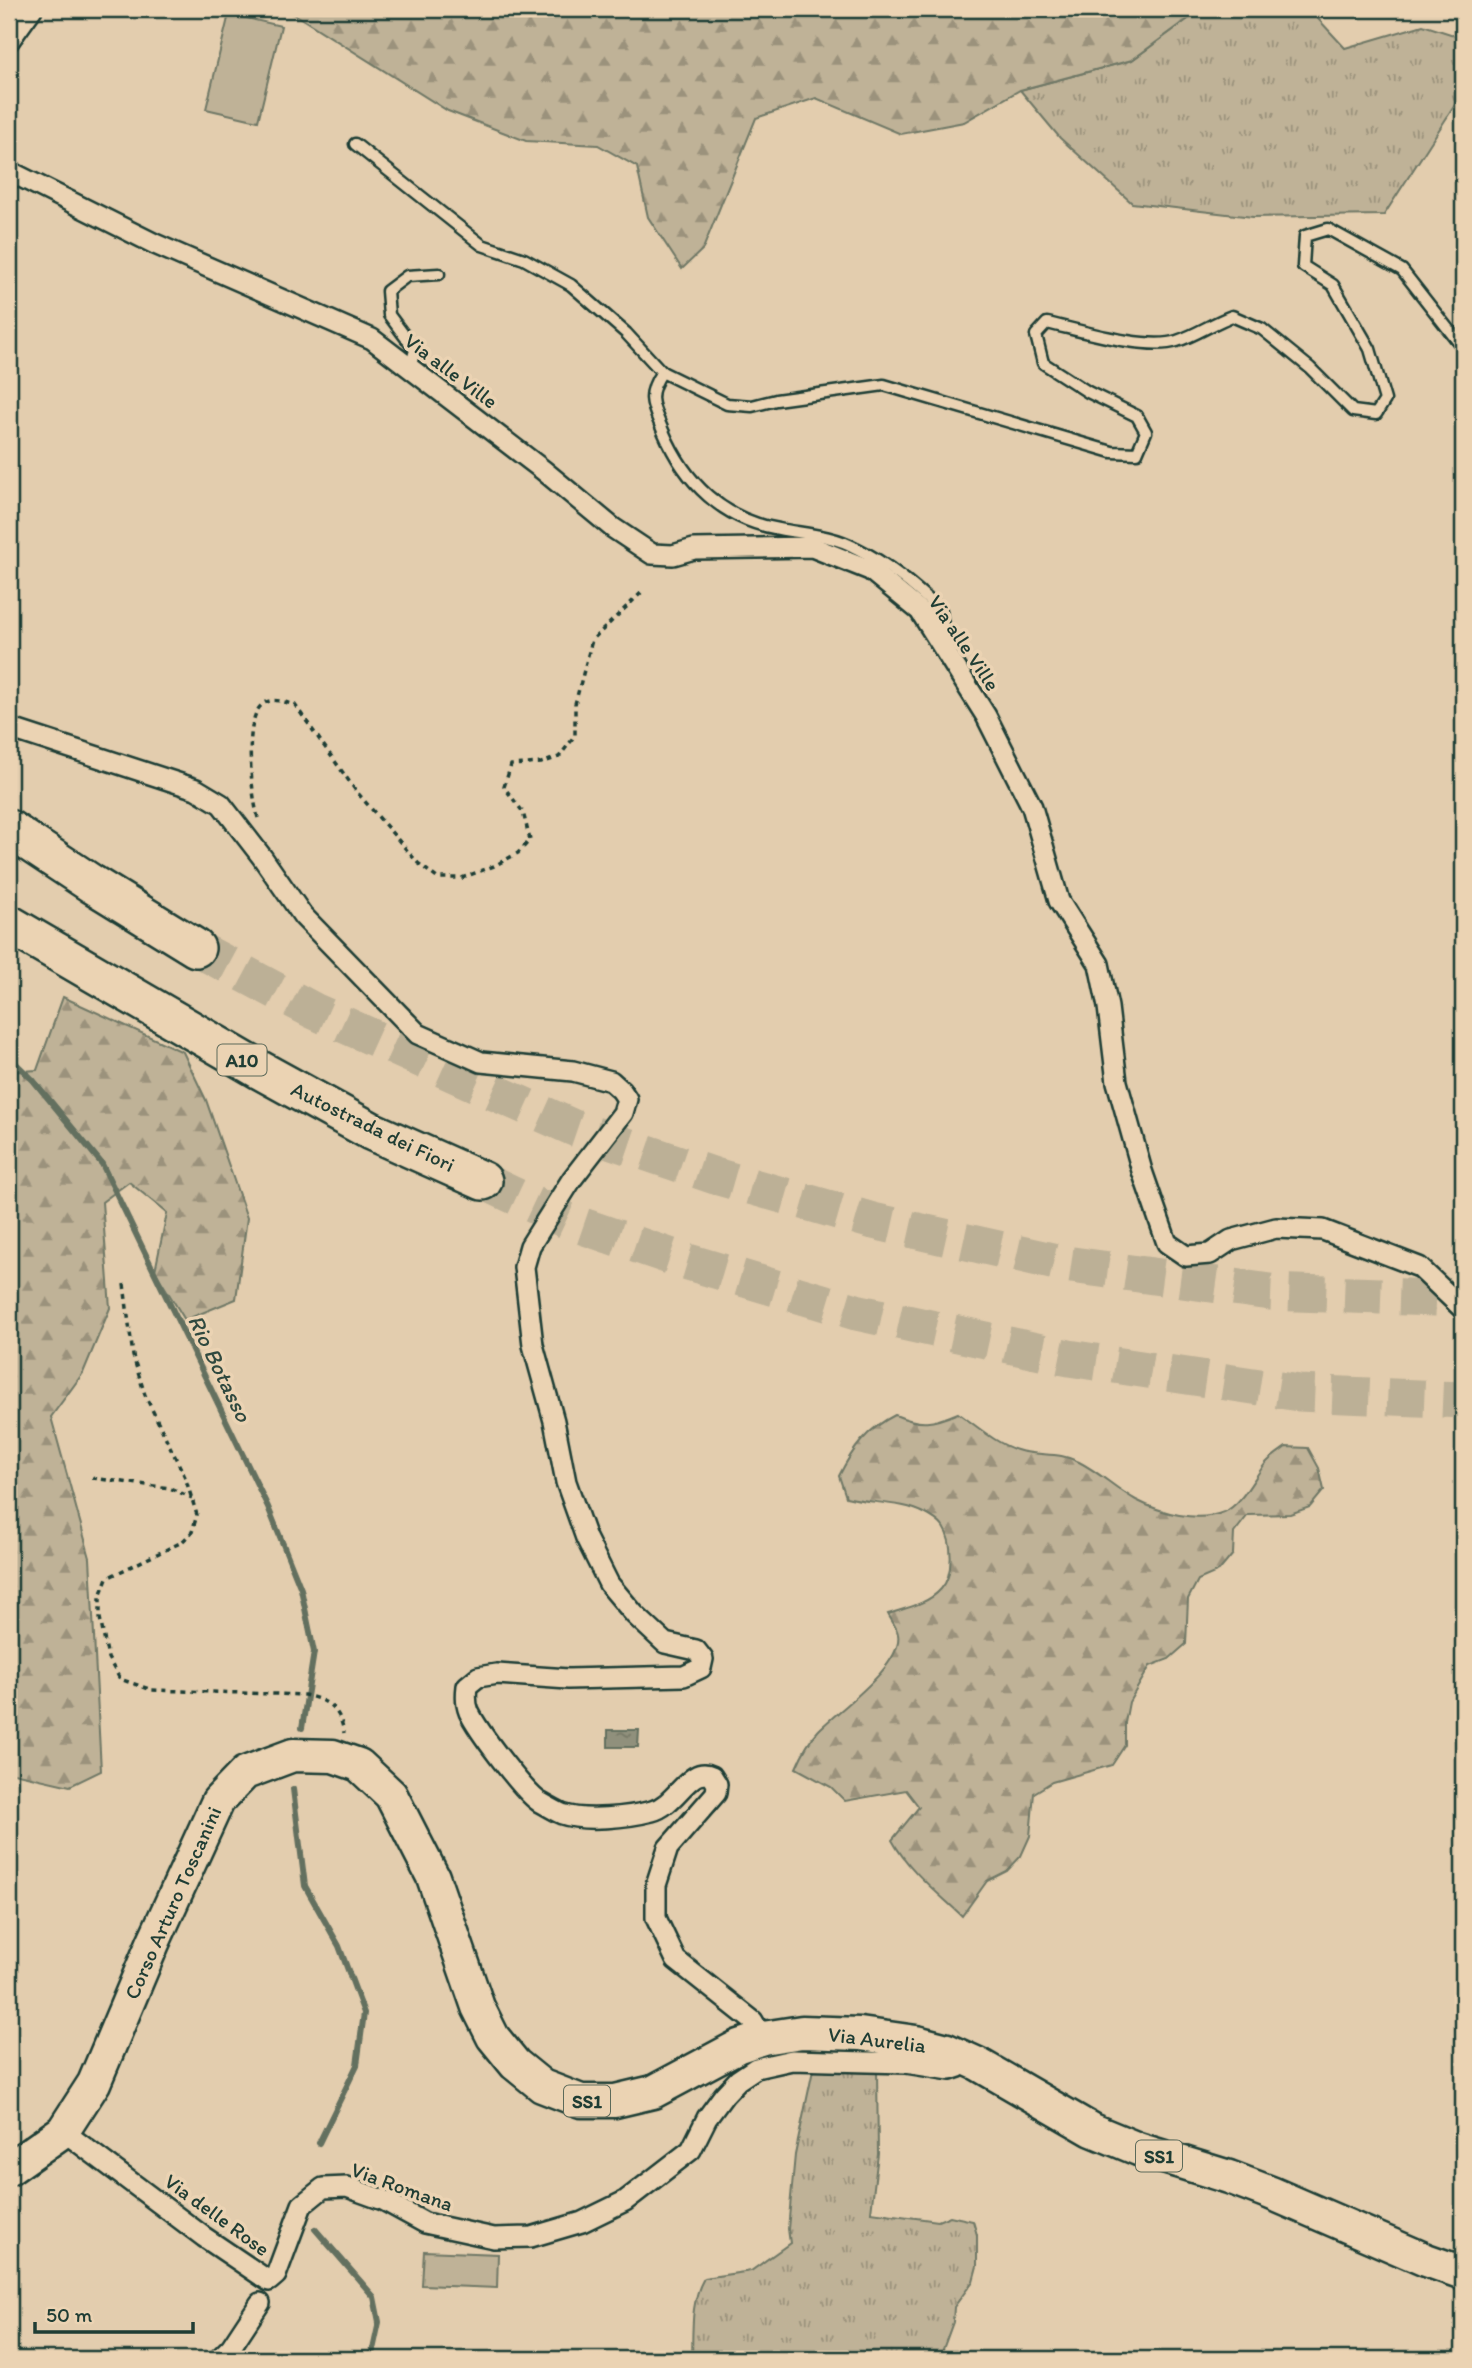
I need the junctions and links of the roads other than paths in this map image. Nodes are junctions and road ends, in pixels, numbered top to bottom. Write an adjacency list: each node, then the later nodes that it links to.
1 (32, 9): 2 (street)
2 (9, 41)
3 (355, 144): 8 (lane)
4 (9, 171): 7 (street, Via alle Ville)
5 (439, 274): 7 (lane)
6 (1463, 348): 8 (lane)
7 (409, 368): 9 (street, Via alle Ville)
8 (662, 372): 9 (lane)
9 (946, 653): 15 (street, Via alle Ville)
10 (9, 728): 17 (street)
11 (9, 830): 13 (highway)
12 (9, 924): 14 (highway, Autostrada dei Fiori / A10)
13 (196, 948)
14 (483, 1181)
15 (1463, 1309)
16 (433, 1877): 17 (main road, Via Aurelia / SS1); 19 (main road, Corso Arturo Toscanini / SS1)
17 (763, 2038): 18 (main road, Via Aurelia / SS1)
18 (964, 2058): 21 (main road, Via Aurelia / SS1); 22 (street, Via Romana)
19 (63, 2131): 20 (main road, Corso Arturo Toscanini / SS1); 22 (street, Via delle Rose)
20 (9, 2169)
21 (1463, 2273)
22 (269, 2281): 23 (lane, Via delle Rose)
23 (260, 2302): 24 (street, Via delle Rose)
24 (219, 2359)

